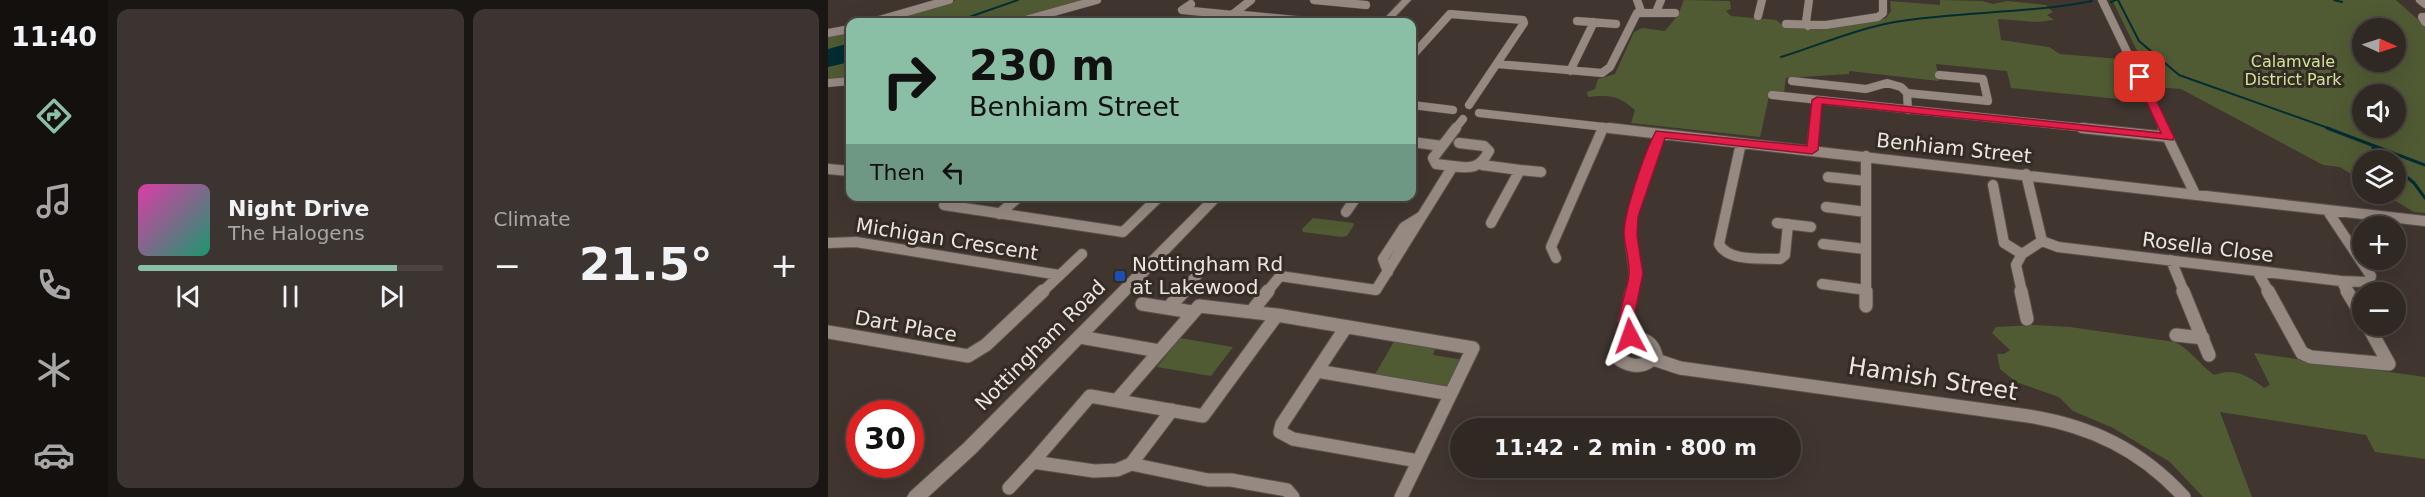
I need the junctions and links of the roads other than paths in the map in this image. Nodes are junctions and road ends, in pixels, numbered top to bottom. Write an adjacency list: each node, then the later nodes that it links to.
1 (949, 0): 23 (street)
2 (1097, 0): 24 (street)
3 (1251, 0): 20 (street)
4 (1314, 0): 13 (street)
5 (1407, 0): 27 (street)
6 (1637, 0): 16 (street)
7 (1661, 0): 17 (street)
8 (1762, 0): 21 (street)
9 (1809, 0): 33 (street)
10 (1883, 0): 33 (street)
11 (2102, 0): 54 (street)
12 (2420, 0): 15 (street)
13 (1369, 2): 18 (street)
14 (1191, 4): 20 (street)
15 (2425, 4)
16 (1641, 11): 17 (street); 38 (street)
17 (1656, 12): 19 (street)
18 (1358, 13)
19 (1675, 13)
20 (1233, 14): 25 (street); 26 (street)
21 (1758, 16)
22 (2425, 17): 30 (street)
23 (886, 18)
24 (1034, 18)
25 (1228, 18)
26 (1274, 18)
27 (1389, 18)
28 (1577, 21): 29 (street)
29 (1594, 22): 31 (street); 38 (street)
30 (2425, 22)
31 (1616, 24)
32 (1786, 24): 33 (street)
33 (1808, 26)
34 (846, 30): 35 (street)
35 (828, 33)
36 (1416, 52): 37 (street)
37 (1497, 64): 38 (street); 47 (street)
38 (1570, 71)
39 (1939, 75): 43 (street)
40 (846, 81): 42 (street)
41 (1792, 81): 43 (street)
42 (828, 83)
43 (1907, 93): 49 (street)
44 (1772, 96): 45 (street)
45 (1817, 100): 49 (street); 59 (street)
46 (1416, 105): 48 (street)
47 (1469, 105): 48 (street); 50 (street)
48 (1453, 110): 51 (street)
49 (1908, 110): 54 (street)
50 (1479, 113): 51 (street); 52 (street, Benhiam Street)
51 (1463, 119): 58 (street)
52 (1603, 127): 53 (street, Benhiam Street); 91 (street)
53 (1660, 134): 57 (street, Benhiam Street); 112 (street)
54 (2169, 137): 71 (street)
55 (1416, 143): 58 (street)
56 (1459, 143): 61 (street)
57 (1741, 143): 59 (street, Benhiam Street); 84 (street)
58 (1442, 146): 62 (street)
59 (1812, 150): 60 (street, Benhiam Street)
60 (1866, 156): 67 (street, Benhiam Street); 69 (street)
61 (1482, 165): 62 (street); 64 (street)
62 (1453, 166): 103 (street)
63 (828, 169): 65 (street)
64 (1520, 170): 66 (street); 83 (street)
65 (846, 171)
66 (1541, 172)
67 (2026, 174): 71 (street, Benhiam Street); 85 (street)
68 (1828, 177): 69 (street)
69 (1866, 181): 80 (street)
70 (1993, 185): 90 (street)
71 (2195, 194): 78 (street, Benhiam Street)
72 (950, 201): 81 (street)
73 (1014, 201): 81 (street)
74 (1155, 201): 81 (street)
75 (1213, 201): 111 (street, Nottingham Road)
76 (1354, 201): 79 (street)
77 (1826, 207): 80 (street)
78 (2327, 210): 82 (street, Benhiam Street); 96 (street, Rosella Close)
79 (1346, 212)
80 (1866, 212): 88 (street)
81 (999, 214)
82 (2425, 221)
83 (1491, 224)
84 (1811, 227)
85 (2042, 241): 90 (street); 92 (street, Rosella Close)
86 (828, 243): 95 (street, Michigan Crescent)
87 (1823, 244): 88 (street)
88 (1866, 249): 98 (street)
89 (1082, 254): 95 (street, Dart Place)
90 (2022, 254): 106 (street)
91 (1556, 258)
92 (2171, 261): 94 (street, Rosella Close); 113 (street)
93 (1207, 264): 102 (street)
94 (2257, 271): 96 (street, Rosella Close); 110 (street)
95 (1059, 275): 108 (street, Dart Place)
96 (2341, 281): 99 (street)
97 (1822, 284): 98 (street)
98 (1866, 290): 101 (street)
99 (2352, 299)
100 (1142, 304): 102 (street)
101 (1866, 306)
102 (1168, 308): 104 (street)
103 (1252, 311): 104 (street); 105 (street)
104 (1192, 312): 114 (street)
105 (1277, 315): 107 (street); 120 (street)
106 (2027, 320)
107 (1346, 327): 117 (street); 118 (street)
108 (828, 332)
109 (2176, 334): 113 (street)
110 (2374, 336)
111 (1080, 337): 114 (street); 121 (street, Nottingham Road)
112 (1631, 338): 116 (street); 116 (street)
113 (2203, 338): 115 (street)
114 (1159, 351): 119 (street)
115 (2209, 355)
116 (1653, 359): 130 (street, Hamish Street)
117 (1317, 371): 118 (street); 122 (street)
118 (1451, 394): 122 (street)
119 (1117, 400): 120 (street); 123 (street)
120 (1172, 411): 124 (street)
121 (970, 448): 126 (street, Nottingham Road); 127 (street, Nottingham Road)
122 (1418, 461): 129 (street)
123 (1033, 462): 124 (street); 125 (street)
124 (1131, 464): 128 (street)
125 (1009, 488)
126 (916, 497)
127 (930, 497)
128 (1293, 497)
129 (1401, 497)
130 (2184, 497)

